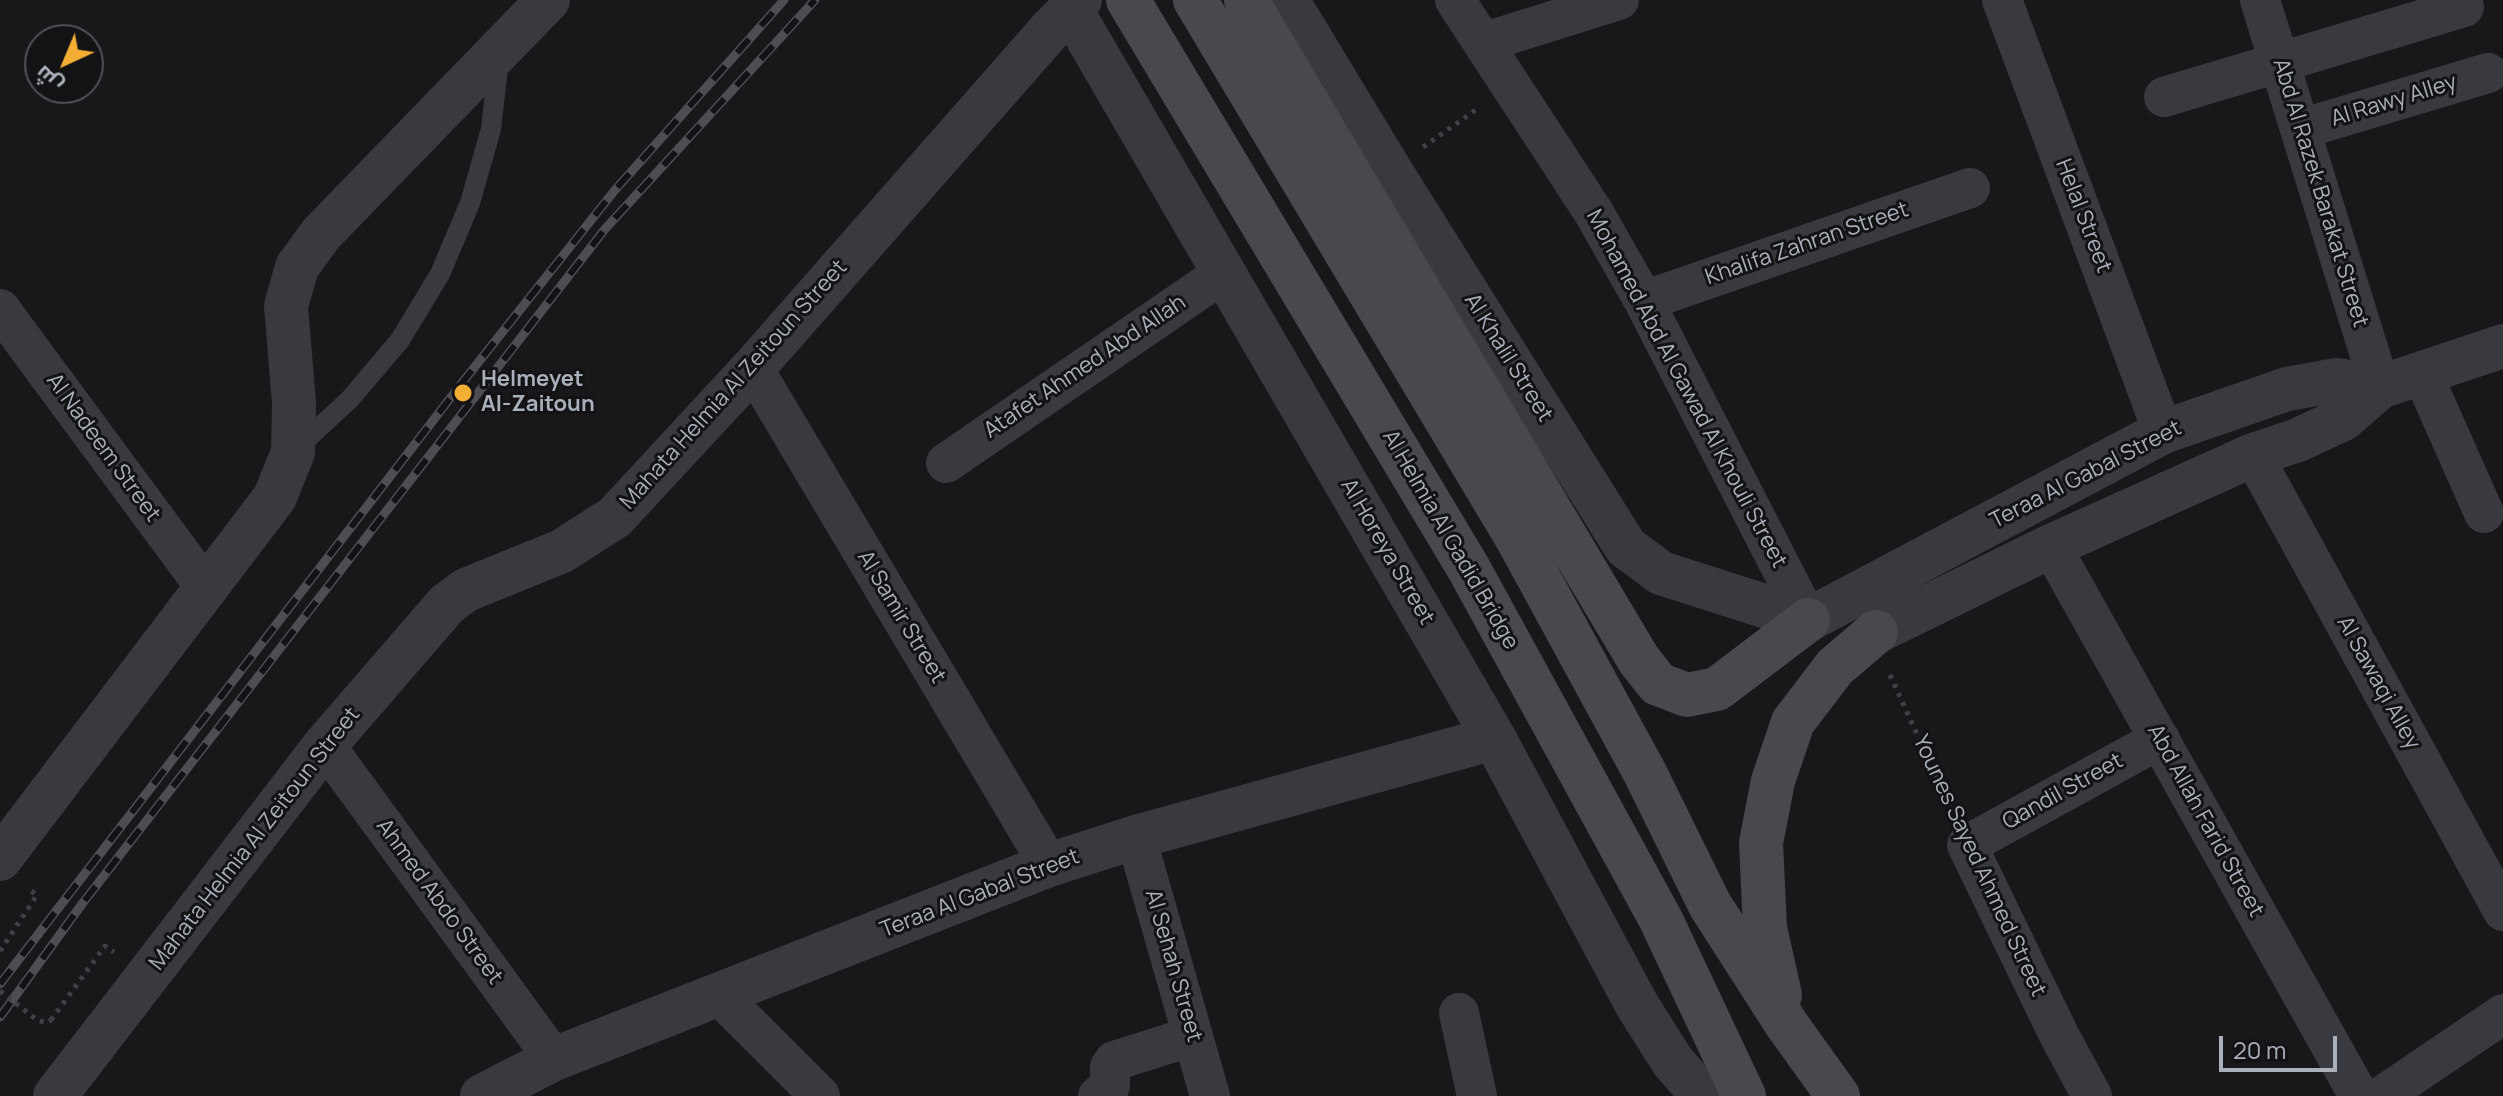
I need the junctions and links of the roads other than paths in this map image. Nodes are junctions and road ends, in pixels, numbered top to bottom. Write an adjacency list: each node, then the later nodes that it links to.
1 (548, 0): 13 (street)
2 (1128, 0): 56 (main road, Al Helmia Al Gadid Bridge)
3 (1195, 0): 46 (main road)
4 (1246, 0): 33 (main road)
5 (1287, 0): 33 (street, Al Khalil Street)
6 (1455, 0): 12 (street, Mohamed Abd Al Gawad Al Khouli Street)
7 (1619, 0): 12 (street)
8 (2002, 0): 26 (street, Helal Street)
9 (2260, 0): 14 (street, Abd Al Razek Barakat Street)
10 (1075, 4): 19 (street, Al Horeya Street); 23 (street, Mahata Helmia Al Zeitoun Street)
11 (2464, 7): 14 (street)
12 (1485, 42): 20 (street, Mohamed Abd Al Gawad Al Khouli Street)
13 (500, 52): 27 (lane); 27 (street)
14 (2280, 63): 16 (street); 17 (street, Abd Al Razek Barakat Street)
15 (2488, 73): 17 (street, Al Rawy Alley)
16 (2164, 97)
17 (2301, 129): 25 (street, Abd Al Razek Barakat Street)
18 (1970, 188): 20 (street, Khalifa Zahran Street)
19 (1225, 272): 29 (street, Atafet Ahmed Abd Allah); 35 (street, Al Horeya Street)
20 (1644, 301): 33 (street, Mohamed Abd Al Gawad Al Khouli Street)
21 (0, 309): 32 (street, Al Nadeem Street)
22 (2503, 346): 24 (street, Teraa Al Gabal Street)
23 (753, 368): 37 (street, Mahata Helmia Al Zeitoun Street); 41 (street, Al Samir Street)
24 (2422, 373): 25 (street, Teraa Al Gabal Street); 30 (street)
25 (2380, 387): 26 (street, Teraa Al Gabal Street); 28 (street, Teraa Al Gabal Street)
26 (2163, 432): 33 (street, Teraa Al Gabal Street)
27 (293, 452): 32 (street)
28 (2253, 455): 31 (street, Teraa Al Gabal Street); 42 (street, Al Sawaqi Alley)
29 (946, 463)
30 (2484, 513)
31 (2051, 546): 34 (street, Teraa Al Gabal Street); 36 (street, Abd Allah Farid Street)
32 (206, 588): 40 (street)
33 (1808, 620)
34 (1876, 632): 46 (main road)
35 (1494, 738): 38 (street, Teraa Al Gabal Street); 55 (street, Al Horeya Street)
36 (2160, 739): 39 (street, Qandil Street); 59 (street, Abd Allah Farid Street)
37 (325, 745): 48 (street, Ahmed Abdo Street); 49 (street, Mahata Helmia Al Zeitoun Street)
38 (1136, 837): 41 (street, Teraa Al Gabal Street); 47 (street, Al Sehah Street)
39 (1967, 845): 58 (street, Younes Sayed Ahmed Street)
40 (0, 859)
41 (1049, 865): 43 (street, Teraa Al Gabal Street)
42 (2503, 911)
43 (720, 996): 48 (street, Teraa Al Gabal Street); 51 (street)
44 (1459, 1013): 54 (street)
45 (2503, 1014): 60 (street)
46 (1787, 1025): 57 (main road)
47 (1193, 1036): 52 (street); 53 (street, Al Sehah Street)
48 (554, 1059): 50 (street, Teraa Al Gabal Street)
49 (55, 1096)
50 (482, 1096)
51 (820, 1096)
52 (1098, 1096)
53 (1210, 1096)
54 (1477, 1096)
55 (1703, 1096)
56 (1744, 1096)
57 (1838, 1096)
58 (2092, 1096)
59 (2359, 1096)
60 (2382, 1096)

